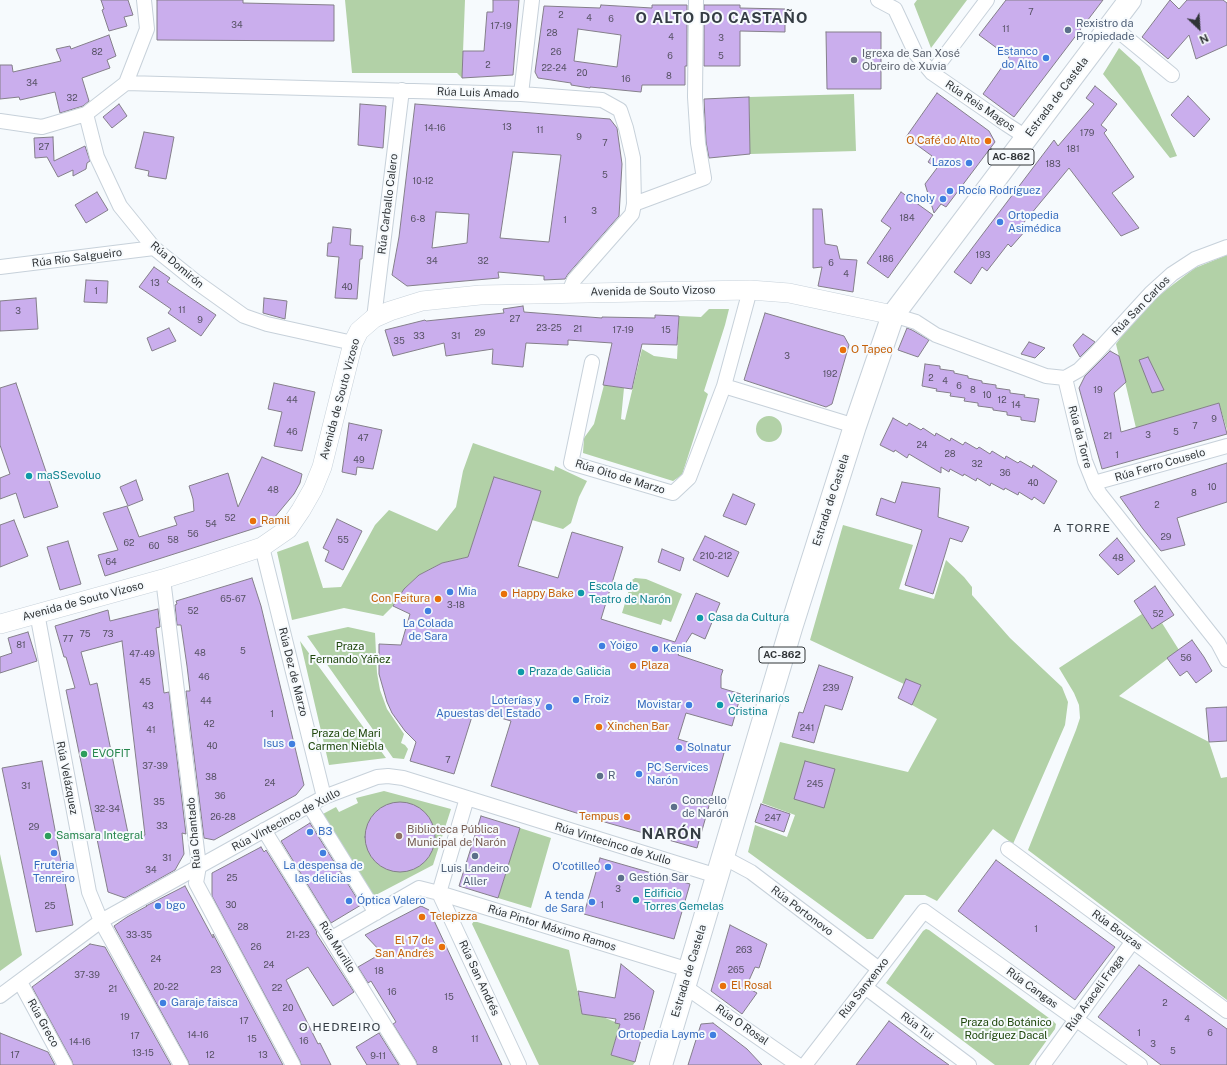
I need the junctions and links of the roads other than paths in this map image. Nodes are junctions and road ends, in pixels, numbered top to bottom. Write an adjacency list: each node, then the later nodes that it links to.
1 (144, 0): 11 (street)
2 (532, 0): 13 (street)
3 (696, 0): 17 (street)
4 (878, 0): 7 (street, Rúa Reis Magos)
5 (987, 0): 9 (street)
6 (1130, 0): 8 (main road, Estrada de Castela / AC-862)
7 (898, 4): 9 (street, Rúa Reis Magos)
8 (1111, 25): 10 (street); 16 (main road, Estrada de Castela / AC-862)
9 (932, 73): 16 (street, Rúa Reis Magos)
10 (1172, 75)
11 (126, 83): 12 (street, Rúa Luis Amado); 14 (street)
12 (402, 90): 13 (street, Rúa Luis Amado); 24 (street, Rúa Carballo Calero)
13 (521, 94): 17 (street, Rúa Luis Amado)
14 (86, 114): 15 (street); 19 (street, Rúa Domirón)
15 (0, 121)
16 (1026, 137): 23 (main road, Estrada de Castela / AC-862)
17 (634, 204): 22 (street, Rúa Luis Amado)
18 (1227, 247): 27 (street, Rúa San Carlos)
19 (154, 248): 20 (street, Rúa Río Salgueiro); 25 (street, Rúa Domirón)
20 (0, 267)
21 (750, 290): 22 (street, Avenida de Souto Vizoso); 23 (street, Avenida de Souto Vizoso); 28 (street, Rúa Oito de Marzo)
22 (569, 292): 24 (street, Avenida de Souto Vizoso)
23 (893, 314): 27 (street); 29 (main road, Estrada de Castela / AC-862)
24 (374, 318): 25 (street, Avenida de Souto Vizoso)
25 (353, 343): 32 (street, Avenida de Souto Vizoso)
26 (592, 362): 28 (street, Rúa Oito de Marzo)
27 (1065, 378): 31 (street, Rúa da Torre)
28 (724, 386): 29 (street)
29 (855, 426): 43 (main road, Estrada de Castela / AC-862)
30 (1227, 446): 31 (street, Rúa Ferro Couselo)
31 (1094, 483): 36 (street, Rúa da Torre)
32 (262, 547): 33 (street, Avenida de Souto Vizoso); 37 (street, Rúa Dez de Marzo)
33 (163, 579): 34 (street, Avenida de Souto Vizoso); 42 (street, Rúa Chantado)
34 (37, 613): 35 (street, Avenida de Souto Vizoso); 47 (street, Rúa Velázquez)
35 (0, 624)
36 (1227, 660)
37 (324, 797): 38 (street, Rúa Vintecinco de Xullo); 39 (street, Rúa Vintecinco de Xullo)
38 (467, 798): 43 (street, Rúa Vintecinco de Xullo); 44 (street)
39 (309, 805): 40 (street, Rúa Vintecinco de Xullo); 46 (street)
40 (264, 830): 42 (street, Rúa Vintecinco de Xullo); 48 (street, Rúa Murillo)
41 (1008, 849): 49 (street, Rúa Bouzas)
42 (199, 866): 47 (street, Rúa Vintecinco de Xullo); 59 (street, Rúa Chantado)
43 (720, 866): 50 (street, Rúa Portonovo); 51 (main road, Estrada de Castela / AC-862)
44 (439, 893): 46 (street, Rúa Pintor Máximo Ramos); 51 (street, Rúa Pintor Máximo Ramos); 61 (street, Rúa San Andrés)
45 (924, 911): 50 (street, Rúa Sanxenxo); 56 (street, Rúa Cangas)
46 (376, 913): 48 (street, Rúa Pintor Máximo Ramos)
47 (102, 920): 52 (street, Rúa Vintecinco de Xullo); 58 (street, Rúa Velázquez)
48 (332, 938): 60 (street, Rúa Murillo)
49 (1133, 941): 55 (street, Rúa Bouzas); 56 (street, Rúa Araceli Fraga)
50 (879, 969): 53 (street, Rúa Sanxenxo)
51 (687, 978): 62 (main road, Estrada de Castela / AC-862); 63 (street, Rúa O Rosal)
52 (20, 982): 54 (street, Rúa Vintecinco de Xullo); 57 (street, Rúa Greco)
53 (865, 988): 64 (street, Rúa Sanxenxo); 65 (street, Rúa Tui)
54 (0, 996)
55 (1227, 1011)
56 (1076, 1020): 66 (street, Rúa Araceli Fraga); 67 (street, Rúa Cangas)
57 (65, 1065)
58 (181, 1065)
59 (293, 1065)
60 (410, 1065)
61 (519, 1065)
62 (661, 1065)
63 (798, 1065)
64 (805, 1065)
65 (969, 1065)
66 (1043, 1065)
67 (1140, 1065)

